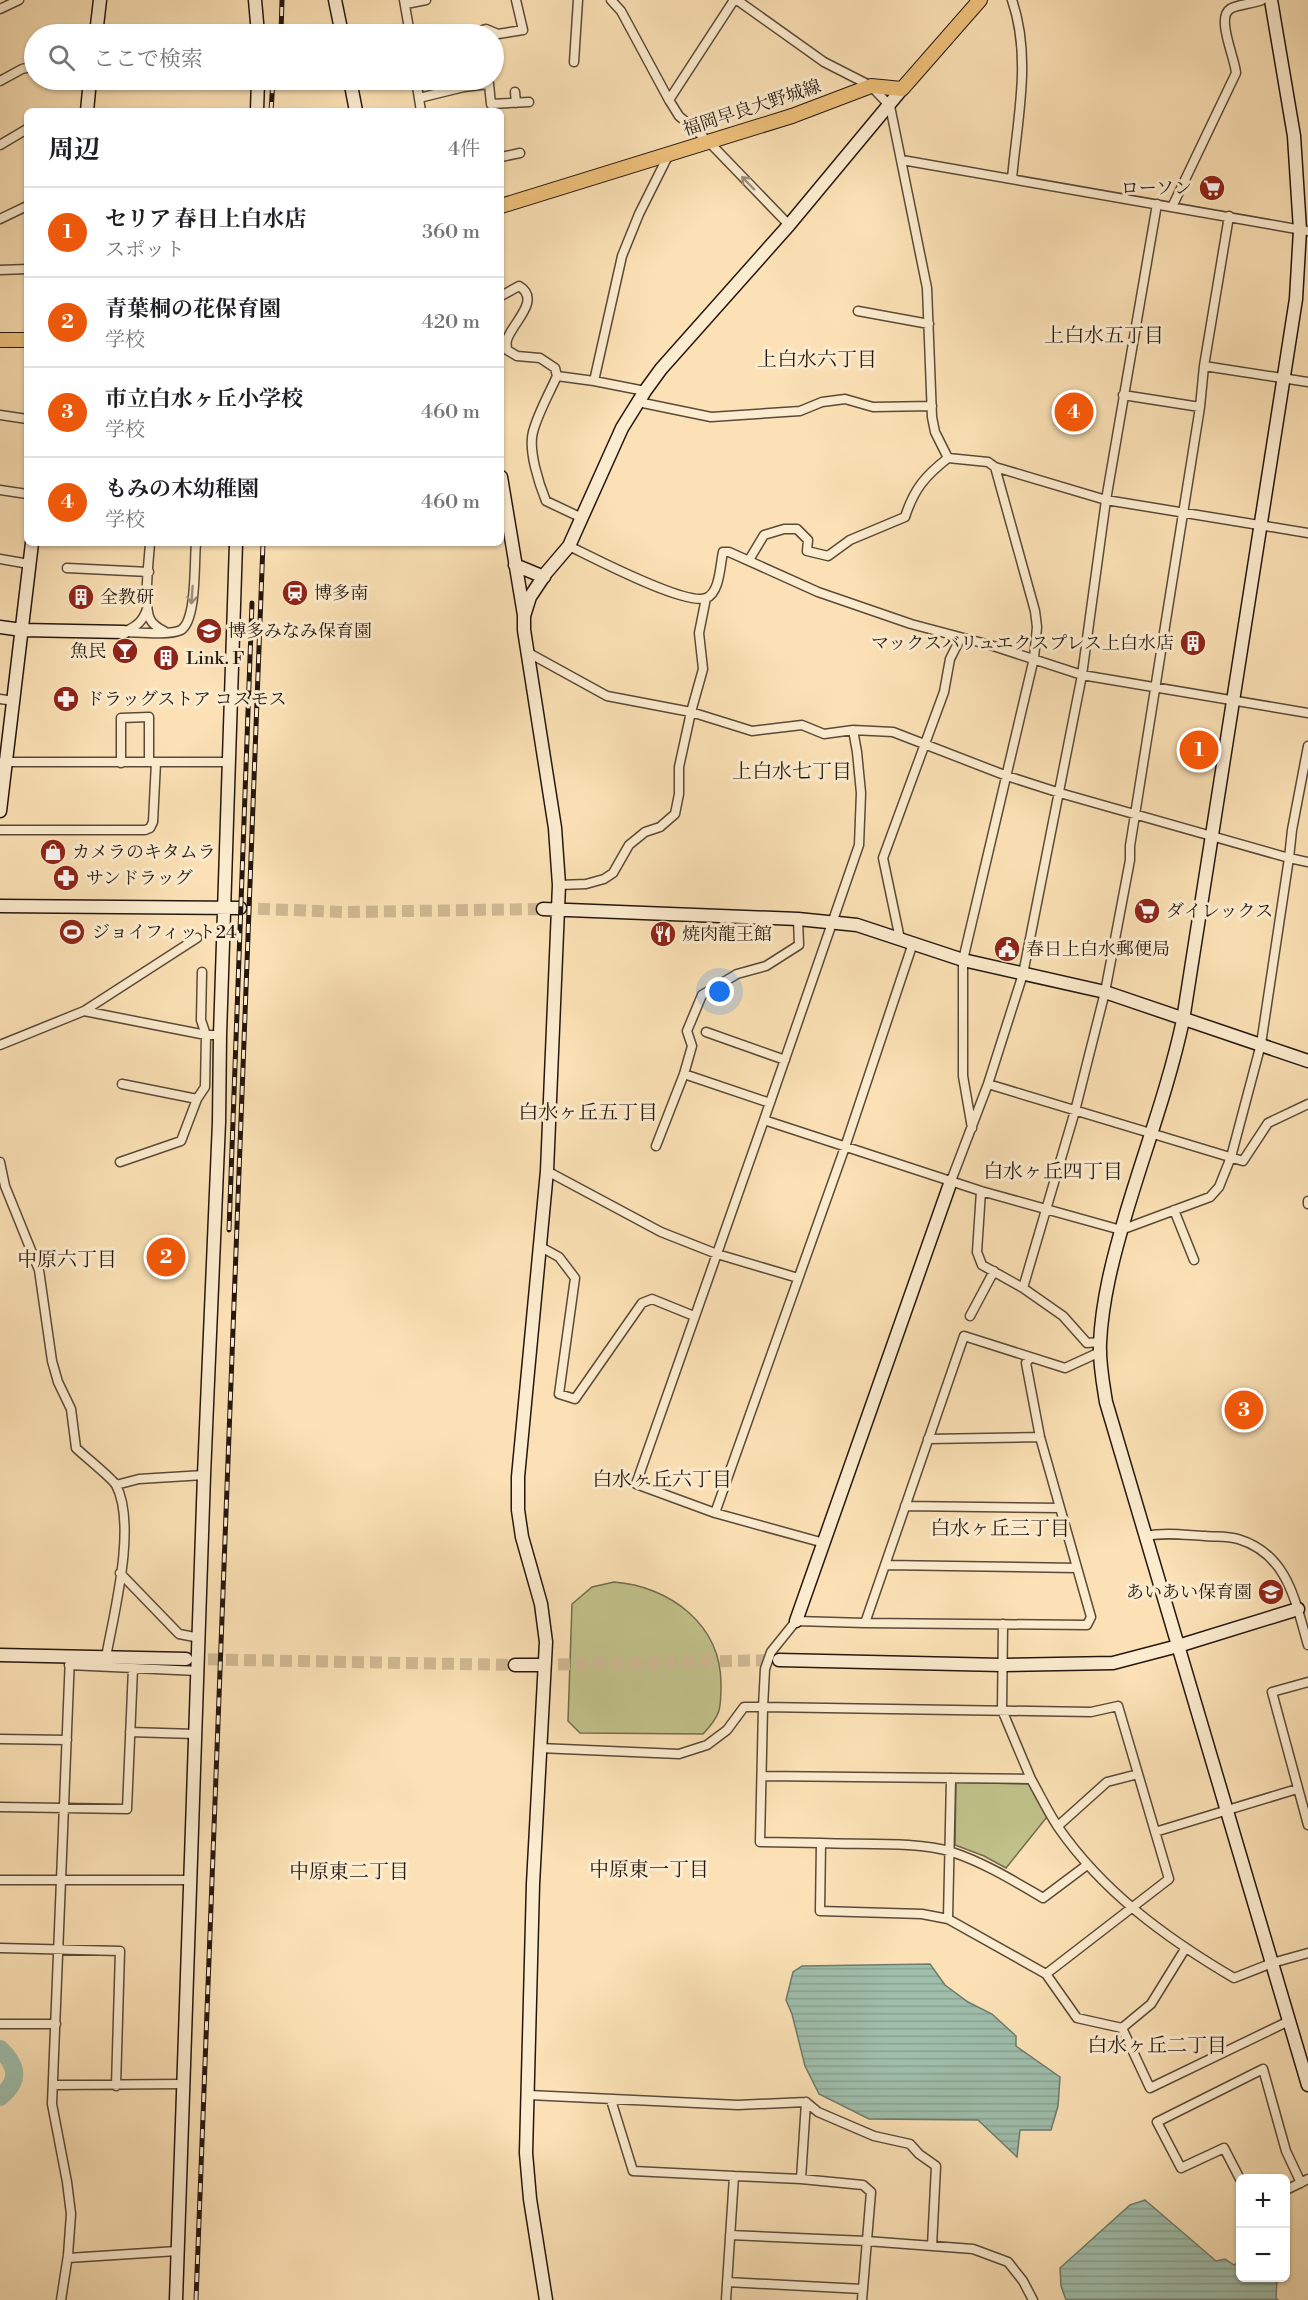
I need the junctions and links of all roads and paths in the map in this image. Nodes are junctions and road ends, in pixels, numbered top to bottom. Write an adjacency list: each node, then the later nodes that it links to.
1 (19, 0): 16 (street)
2 (100, 0): 18 (street)
3 (255, 0): 19 (street)
4 (335, 0): 20 (street)
5 (426, 0): 15 (street)
6 (516, 0): 22 (street)
7 (578, 0): 23 (street)
8 (611, 0): 17 (street)
9 (626, 0): 17 (street)
10 (735, 0): 26 (street); 36 (street)
11 (980, 0): 27 (main road)
12 (1012, 0): 51 (street)
13 (1262, 0): 55 (street)
14 (1271, 0): 59 (street)
15 (405, 2): 21 (street)
16 (0, 9)
17 (621, 11): 36 (street)
18 (97, 24)
19 (257, 24)
20 (340, 24)
21 (408, 24)
22 (504, 33)
23 (574, 62)
24 (24, 68): 25 (street)
25 (0, 81)
26 (871, 86): 27 (main road, 福岡早良大野城線); 39 (street); 45 (main road, 福岡早良大野城線)
27 (902, 89): 39 (street)
28 (89, 90): 40 (street)
29 (258, 90): 41 (street)
30 (352, 90): 42 (street)
31 (418, 90): 35 (street)
32 (452, 90): 35 (street)
33 (490, 90): 38 (street)
34 (515, 92): 38 (street)
35 (419, 98): 43 (street)
36 (669, 100): 45 (street)
37 (530, 102): 38 (street)
38 (516, 103)
39 (890, 106): 50 (street); 58 (street)
40 (87, 108)
41 (257, 108)
42 (355, 108)
43 (421, 108)
44 (24, 131): 46 (street)
45 (708, 141): 48 (main road, 福岡早良大野城線); 58 (street, one-way to 45)
46 (0, 145)
47 (520, 153): 49 (street)
48 (669, 153): 53 (main road, 福岡早良大野城線); 70 (street)
49 (504, 156)
50 (902, 160): 51 (street); 64 (street)
51 (1012, 179): 52 (street)
52 (1158, 204): 55 (street); 72 (street)
53 (504, 205)
54 (24, 207): 57 (street)
55 (1172, 207): 56 (street)
56 (1229, 216): 59 (street); 67 (street)
57 (0, 219)
58 (789, 225): 73 (street)
59 (1304, 230): 69 (street)
60 (24, 269): 61 (street)
61 (0, 270)
62 (504, 294): 68 (street)
63 (858, 311): 64 (street)
64 (928, 324): 74 (street)
65 (0, 340): 66 (main road)
66 (24, 340)
67 (1204, 366): 69 (street); 75 (street)
68 (557, 376): 70 (street); 85 (street)
69 (1283, 377): 71 (street); 86 (street)
70 (594, 381): 73 (street)
71 (1308, 382)
72 (1123, 395): 75 (street); 83 (street)
73 (641, 396): 74 (street); 85 (street)
74 (932, 406): 78 (street)
75 (1200, 408): 84 (street)
76 (0, 415): 77 (street)
77 (24, 419)
78 (948, 458): 79 (street); 94 (street)
79 (995, 467): 83 (street); 109 (street)
80 (0, 490): 81 (street)
81 (24, 494)
82 (504, 496): 96 (street)
83 (1106, 500): 84 (street); 110 (street)
84 (1183, 513): 86 (street); 111 (street)
85 (582, 518): 92 (street)
86 (1261, 525): 87 (street); 113 (street)
87 (1308, 533)
88 (32, 546): 95 (street)
89 (150, 546): 98 (street)
90 (196, 546): 106 (street, one-way to 106)
91 (236, 546): 122 (street)
92 (569, 546): 99 (street); 100 (street)
93 (0, 559): 95 (street)
94 (749, 560): 100 (street); 107 (street)
95 (29, 564): 104 (street)
96 (515, 565): 99 (street); 102 (street)
97 (68, 568): 98 (street)
98 (149, 572): 101 (street)
99 (544, 577): 102 (street)
100 (706, 598): 115 (street)
101 (147, 609): 105 (street); 106 (street)
102 (524, 616): 108 (street)
103 (0, 627): 104 (street)
104 (22, 630): 105 (street); 114 (street)
105 (124, 632): 106 (street)
106 (167, 633)
107 (960, 639): 109 (street); 118 (street)
108 (527, 652): 115 (street); 132 (street)
109 (1034, 660): 110 (street); 124 (street)
110 (1082, 675): 111 (street); 125 (street)
111 (1156, 689): 113 (street); 127 (street)
112 (0, 699): 114 (street)
113 (1234, 700): 116 (street); 129 (street)
114 (14, 701): 120 (street)
115 (690, 712): 117 (street); 132 (street)
116 (1308, 713)
117 (853, 730): 118 (street); 139 (street)
118 (925, 743): 124 (street); 141 (street)
119 (1308, 746): 130 (street)
120 (3, 762): 123 (street); 126 (street)
121 (152, 762): 122 (street); 123 (street); 123 (street); 128 (street)
122 (228, 762): 134 (street)
123 (121, 763)
124 (1007, 776): 125 (street); 143 (street)
125 (1060, 793): 127 (street); 145 (street)
126 (0, 811)
127 (1136, 815): 129 (street); 146 (street)
128 (0, 830)
129 (1212, 836): 130 (street); 148 (street)
130 (1289, 858): 131 (street); 152 (street)
131 (1308, 862)
132 (559, 885): 137 (street)
133 (0, 906): 134 (street)
134 (225, 908): 135 (street); 151 (street)
135 (240, 908)
136 (543, 909): 137 (street)
137 (559, 910): 138 (street); 171 (street)
138 (798, 919): 139 (street); 156 (street)
139 (831, 921): 141 (street); 154 (street)
140 (196, 938): 147 (street)
141 (900, 939): 142 (street)
142 (914, 943): 143 (street); 167 (street)
143 (963, 960): 145 (street); 164 (street)
144 (202, 972): 150 (street)
145 (1023, 974): 146 (street); 158 (street)
146 (1105, 992): 148 (street); 162 (street)
147 (84, 1011): 150 (street); 153 (street)
148 (1183, 1020): 152 (street); 165 (street)
149 (706, 1032): 154 (street)
150 (206, 1035): 151 (street); 159 (street)
151 (220, 1035): 190 (street)
152 (1261, 1044): 155 (street); 168 (street)
153 (0, 1045)
154 (785, 1060): 160 (street)
155 (1308, 1061)
156 (684, 1074): 160 (street); 166 (street)
157 (122, 1084): 159 (street)
158 (988, 1084): 162 (street); 164 (street)
159 (197, 1099): 170 (street)
160 (770, 1103): 163 (street)
161 (1308, 1104): 168 (street)
162 (1075, 1111): 165 (street); 175 (street)
163 (764, 1120): 167 (street); 179 (street)
164 (972, 1128): 172 (street)
165 (1150, 1132): 168 (street); 177 (street)
166 (656, 1146)
167 (845, 1147): 172 (street); 182 (street)
168 (1231, 1157): 176 (street)
169 (0, 1162): 173 (street)
170 (120, 1162)
171 (547, 1172): 178 (street); 179 (street)
172 (951, 1181): 174 (street); 196 (street)
173 (3, 1186): 191 (street)
174 (981, 1191): 175 (street); 181 (street)
175 (1047, 1209): 177 (street); 183 (street)
176 (1174, 1210): 177 (street); 180 (street)
177 (1122, 1230): 186 (street)
178 (539, 1246): 184 (street); 224 (street)
179 (717, 1254): 182 (street); 184 (street)
180 (1194, 1260)
181 (994, 1271): 183 (street); 185 (street)
182 (798, 1278): 194 (street)
183 (1023, 1288): 186 (street)
184 (694, 1316): 194 (street)
185 (970, 1316)
186 (1100, 1347): 187 (street); 195 (street)
187 (1030, 1358): 188 (street); 189 (street)
188 (1040, 1437): 189 (street); 193 (street)
189 (928, 1439): 192 (street)
190 (204, 1475): 191 (street); 204 (street)
191 (116, 1485): 199 (street)
192 (905, 1506): 193 (street); 197 (street)
193 (1060, 1508): 198 (street)
194 (715, 1513): 196 (street)
195 (1145, 1536): 200 (street); 206 (street)
196 (824, 1543): 201 (street)
197 (885, 1565): 198 (street); 202 (street)
198 (1077, 1568): 203 (street)
199 (120, 1573): 204 (street); 208 (street)
200 (1298, 1609): 205 (street); 206 (street)
201 (796, 1621): 202 (street); 218 (street)
202 (866, 1623): 203 (street)
203 (1003, 1624): 214 (street)
204 (200, 1638): 216 (street)
205 (1308, 1645)
206 (1178, 1646): 214 (street); 232 (street)
207 (0, 1655): 211 (street)
208 (106, 1657): 209 (street); 211 (street)
209 (186, 1659)
210 (779, 1660): 214 (street)
211 (69, 1661): 215 (street); 223 (street)
212 (515, 1665): 213 (street)
213 (540, 1665)
214 (1002, 1665): 219 (street)
215 (133, 1668): 216 (street); 220 (street)
216 (198, 1671): 221 (street)
217 (1308, 1682): 229 (street)
218 (763, 1707): 219 (street); 224 (street); 226 (street)
219 (1002, 1710): 225 (street); 228 (street)
220 (130, 1732): 221 (street); 231 (street)
221 (195, 1734): 240 (street)
222 (0, 1739): 223 (street)
223 (67, 1740): 231 (street)
224 (539, 1748): 258 (street)
225 (1138, 1774): 234 (street); 235 (street)
226 (763, 1776): 227 (street); 236 (street)
227 (951, 1778): 228 (street); 237 (street)
228 (1031, 1779): 234 (street)
229 (1297, 1790): 232 (street); 233 (street)
230 (0, 1808): 231 (street)
231 (65, 1808): 241 (street)
232 (1227, 1811): 235 (street); 248 (street)
233 (1308, 1825)
234 (1058, 1826): 238 (street)
235 (1155, 1833): 242 (street)
236 (822, 1843): 237 (street); 243 (street)
237 (950, 1852): 238 (street); 243 (street)
238 (1087, 1865): 242 (street)
239 (0, 1880): 241 (street)
240 (190, 1880): 241 (street); 254 (street)
241 (61, 1881): 245 (street)
242 (1131, 1907): 246 (street); 249 (street)
243 (948, 1919): 249 (street)
244 (0, 1947): 245 (street)
245 (60, 1949): 252 (street); 257 (street)
246 (1185, 1949): 248 (street); 253 (street)
247 (1308, 1953): 248 (street)
248 (1272, 1964): 250 (street)
249 (1046, 1974): 253 (street)
250 (1288, 2021): 253 (street); 256 (street)
251 (0, 2024): 252 (street)
252 (56, 2024): 255 (street)
253 (1122, 2028)
254 (183, 2084): 257 (street); 269 (street)
255 (53, 2085): 257 (street); 270 (street)
256 (1308, 2085)
257 (116, 2086)
258 (529, 2096): 259 (street); 275 (street)
259 (611, 2100): 260 (street); 262 (street)
260 (806, 2102): 263 (street); 268 (street)
261 (1237, 2174): 264 (street)
262 (734, 2176): 263 (street); 266 (street)
263 (801, 2179): 267 (street)
264 (1305, 2181): 265 (street)
265 (1290, 2188)
266 (730, 2235): 267 (street); 271 (street)
267 (866, 2241): 268 (street); 272 (street)
268 (932, 2246): 278 (street)
269 (177, 2251): 270 (street); 274 (street)
270 (68, 2258): 273 (street)
271 (727, 2282): 272 (street); 276 (street)
272 (862, 2289): 277 (street)
273 (61, 2300)
274 (176, 2300)
275 (546, 2300)
276 (726, 2300)
277 (862, 2300)
278 (1033, 2300)

